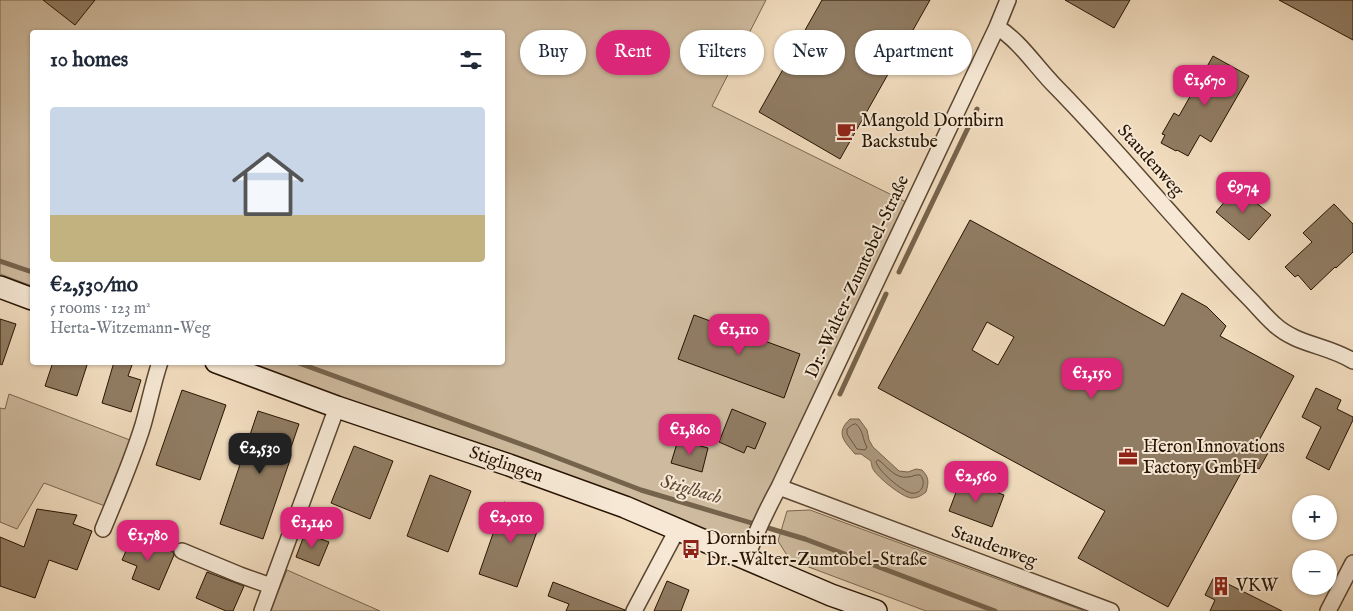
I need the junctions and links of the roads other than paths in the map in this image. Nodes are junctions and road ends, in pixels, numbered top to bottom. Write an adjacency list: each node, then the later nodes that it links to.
1 (1008, 0): 2 (street, Dr.-Walter-Zumtobel-Straße)
2 (997, 27): 5 (street, Staudenweg); 9 (street, Dr.-Walter-Zumtobel-Straße)
3 (0, 288): 4 (main road)
4 (30, 298)
5 (1353, 361)
6 (159, 365): 10 (street)
7 (224, 365): 8 (main road, Stiglingen)
8 (337, 407): 11 (main road, Stiglingen); 15 (street)
9 (779, 487): 13 (street, Dr.-Walter-Zumtobel-Straße); 19 (street, Staudenweg)
10 (103, 529)
11 (677, 530): 13 (main road, Stiglingen); 17 (street)
12 (182, 551): 15 (street)
13 (746, 560): 18 (main road, Stiglingen)
14 (1353, 563): 20 (street)
15 (271, 586): 16 (street)
16 (262, 611)
17 (634, 611)
18 (876, 611)
19 (1111, 611)
20 (1328, 611)

